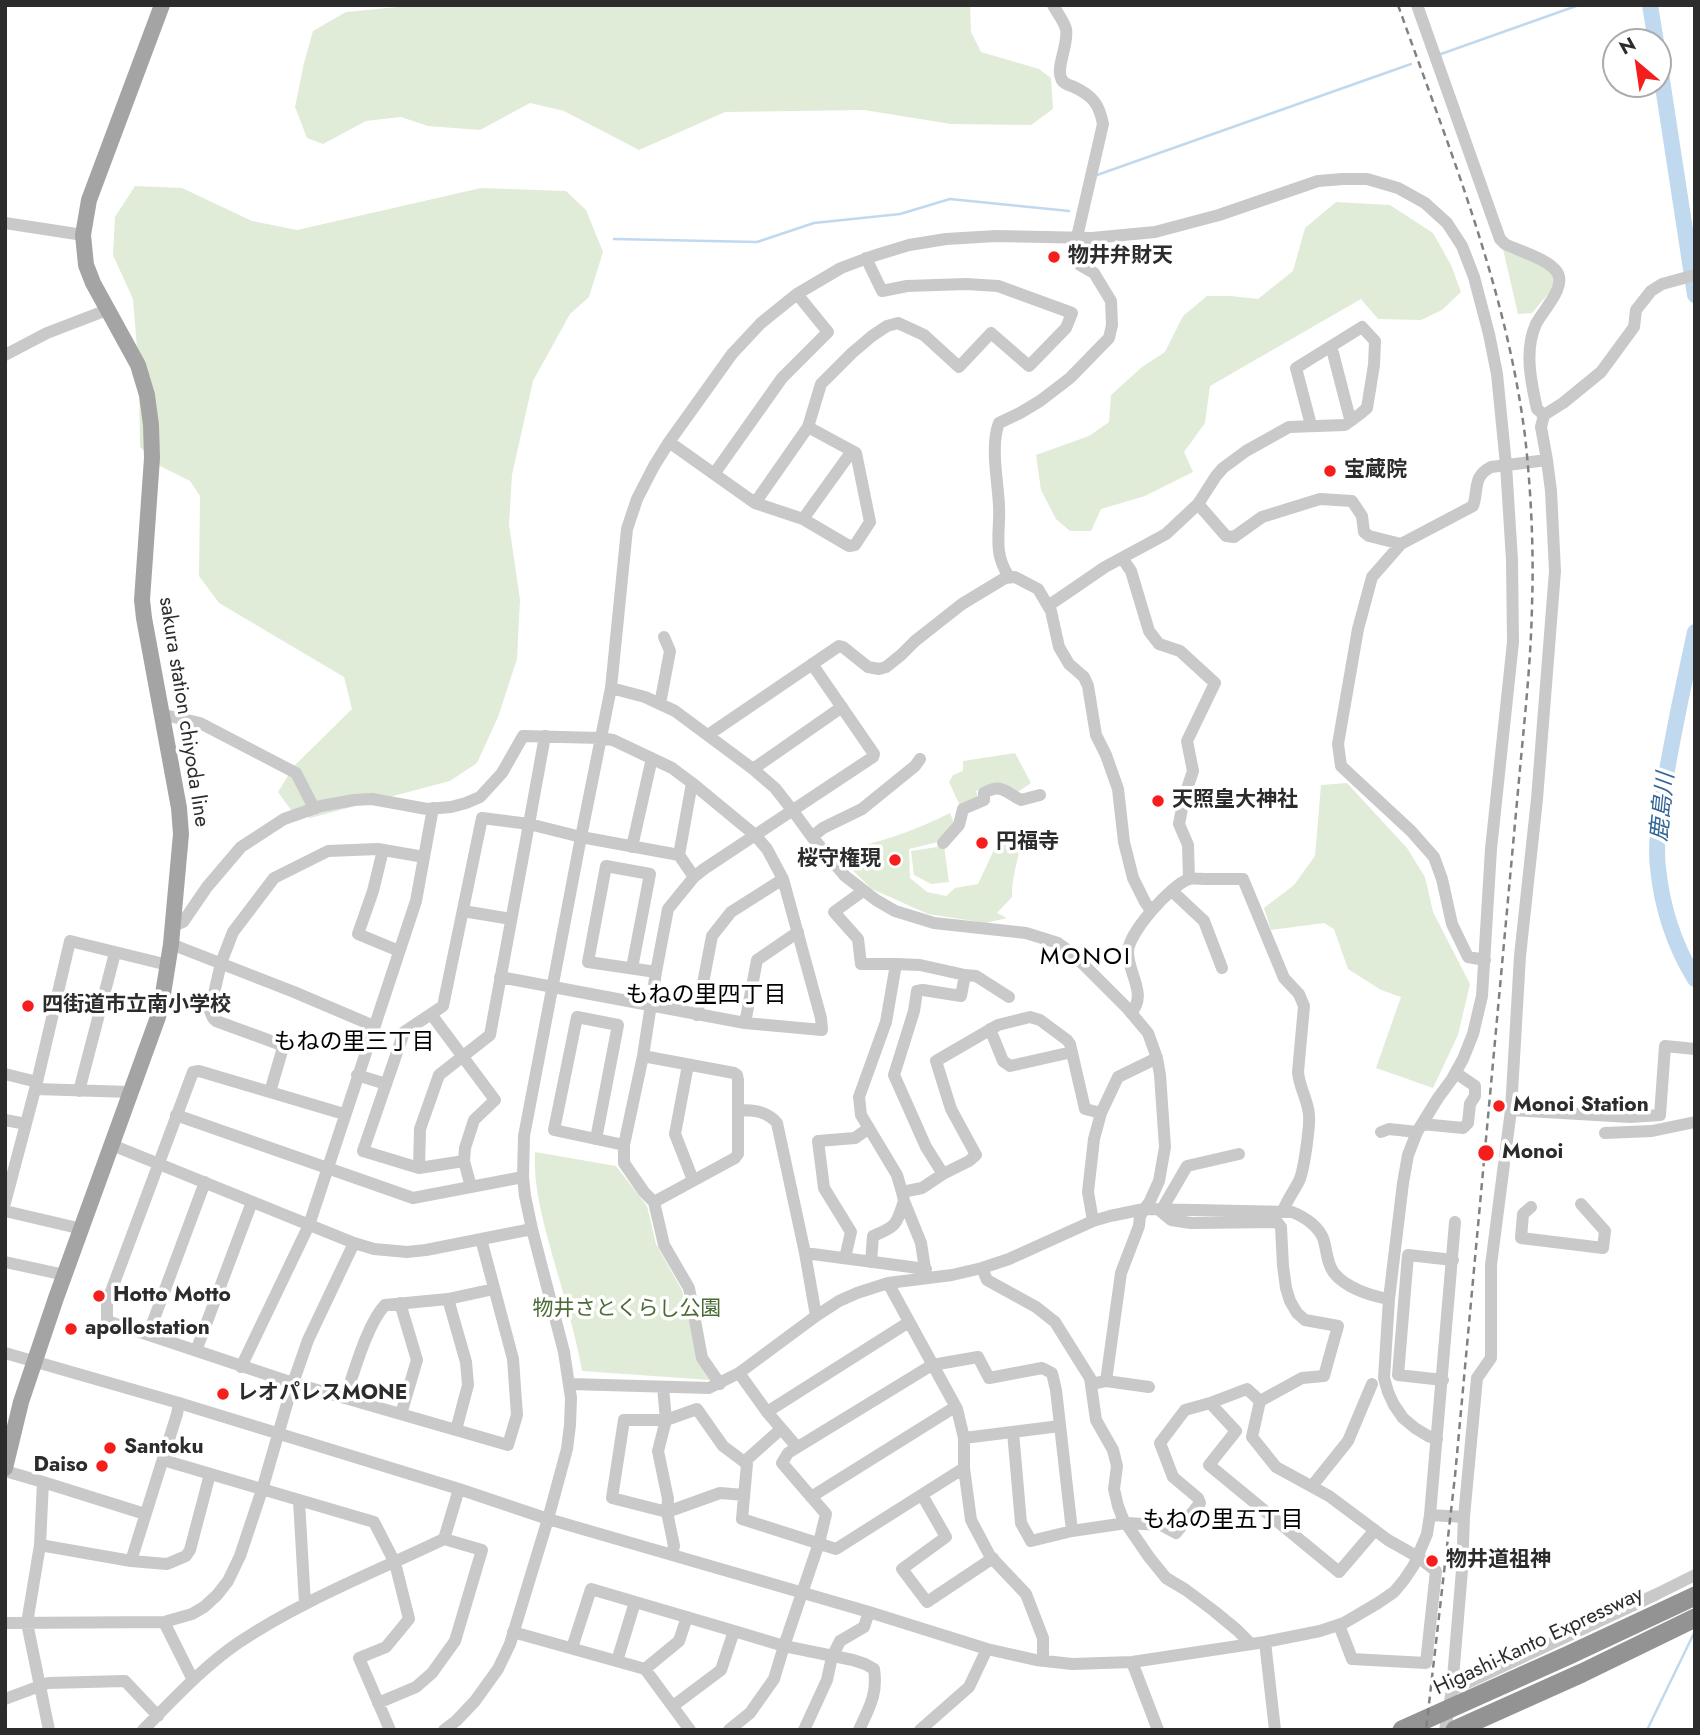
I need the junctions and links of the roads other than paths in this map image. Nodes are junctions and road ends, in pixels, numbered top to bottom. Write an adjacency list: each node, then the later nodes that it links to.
1 (162, 5): 5 (main road, sakura station chiyoda line)
2 (1053, 5): 6 (street)
3 (1417, 5): 13 (street)
4 (5, 223): 5 (street)
5 (83, 235): 10 (main road, sakura station chiyoda line)
6 (1077, 237): 7 (street); 20 (street); 27 (street)
7 (866, 258): 9 (street); 16 (street)
8 (1695, 275): 13 (street)
9 (797, 294): 17 (street); 21 (street)
10 (107, 310): 12 (street); 34 (main road, sakura station chiyoda line)
11 (1330, 347): 14 (street); 14 (street); 15 (street)
12 (5, 355)
13 (1544, 415): 19 (street)
14 (1352, 420): 15 (street)
15 (1311, 425): 23 (street)
16 (808, 426): 18 (street); 22 (street)
17 (669, 442): 21 (street); 31 (street)
18 (852, 451): 24 (street); 24 (street)
19 (1547, 460): 20 (street); 101 (street)
20 (1506, 465): 25 (street); 68 (street)
21 (714, 474): 22 (street)
22 (755, 503): 24 (street)
23 (1198, 504): 25 (street); 26 (street)
24 (803, 519)
25 (1401, 544): 68 (street)
26 (1122, 558): 28 (street); 57 (street)
27 (1009, 577): 28 (street); 30 (street)
28 (1048, 606): 61 (street)
29 (664, 636): 32 (street)
30 (812, 664): 33 (street); 35 (street)
31 (611, 688): 32 (street); 37 (street)
32 (660, 704): 35 (street)
33 (842, 707): 40 (street); 45 (street)
34 (162, 716): 43 (street); 63 (main road, sakura station chiyoda line)
35 (708, 735): 40 (street)
36 (545, 736): 37 (street); 44 (street); 46 (street)
37 (600, 737): 38 (street); 48 (street)
38 (652, 758): 41 (street); 51 (street)
39 (920, 760): 49 (street)
40 (752, 769): 45 (street)
41 (692, 783): 47 (street); 53 (street)
42 (1040, 795): 50 (street)
43 (314, 808): 44 (street); 63 (street)
44 (433, 808): 54 (street)
45 (793, 811): 47 (street); 49 (street)
46 (529, 824): 48 (street); 60 (street); 62 (street)
47 (755, 835): 55 (street); 56 (street)
48 (581, 837): 51 (street); 77 (street)
49 (812, 837): 58 (street)
50 (943, 843)
51 (632, 846): 53 (street)
52 (383, 850): 54 (street); 66 (street); 69 (street)
53 (679, 855): 55 (street)
54 (424, 857): 66 (street)
55 (694, 877): 74 (street)
56 (783, 879): 64 (street); 82 (street)
57 (1189, 879): 59 (street); 135 (street)
58 (863, 891): 70 (street); 80 (street)
59 (1172, 891): 61 (street); 73 (street)
60 (463, 911): 62 (street); 81 (street)
61 (1151, 911): 80 (street)
62 (511, 919): 76 (street)
63 (173, 926): 65 (main road, sakura station chiyoda line)
64 (798, 932): 83 (street); 83 (street)
65 (171, 944): 69 (street); 71 (main road, sakura station chiyoda line)
66 (399, 951): 84 (street)
67 (116, 953): 71 (street); 96 (street); 97 (street)
68 (1485, 960): 93 (street)
69 (221, 963): 84 (street); 98 (street)
70 (896, 964): 75 (street); 108 (street)
71 (168, 965): 99 (main road, sakura station chiyoda line)
72 (632, 968): 72 (street); 74 (street)
73 (1222, 968)
74 (656, 972): 79 (street)
75 (965, 975): 78 (street); 121 (street)
76 (500, 977): 77 (street); 89 (street)
77 (553, 987): 79 (street); 122 (street)
78 (1009, 997)
79 (652, 1006): 82 (street); 88 (street)
80 (1131, 1013): 90 (street)
81 (431, 1014): 89 (street); 95 (street)
82 (697, 1015): 83 (street)
83 (745, 1023)
84 (374, 1026): 94 (street)
85 (990, 1029): 87 (street); 87 (street); 121 (street)
86 (1695, 1049): 101 (street)
87 (1072, 1052): 102 (street)
88 (643, 1056): 91 (street); 114 (street)
89 (462, 1057): 116 (street); 120 (street)
90 (1157, 1058): 102 (street); 132 (street)
91 (688, 1065): 100 (street); 123 (street)
92 (5, 1073): 96 (street)
93 (1456, 1073): 109 (street); 109 (street)
94 (357, 1075): 95 (street); 103 (street)
95 (386, 1084): 120 (street)
96 (36, 1086): 97 (street); 107 (street)
97 (79, 1091): 99 (street)
98 (270, 1092): 103 (street); 104 (street)
99 (131, 1093): 113 (main road, sakura station chiyoda line)
100 (738, 1110): 123 (street); 143 (street)
101 (1511, 1110): 206 (street)
102 (1101, 1113): 136 (street)
103 (344, 1114): 119 (street)
104 (176, 1115): 117 (street); 119 (street)
105 (5, 1120): 107 (street)
106 (1695, 1122): 111 (street)
107 (26, 1124): 118 (street)
108 (869, 1128): 126 (street); 144 (street)
109 (1420, 1128): 110 (street); 154 (street)
110 (1381, 1132)
111 (1605, 1133)
112 (596, 1139): 112 (street); 114 (street)
113 (112, 1144): 117 (street); 139 (main road, sakura station chiyoda line)
114 (624, 1145): 128 (street)
115 (1240, 1154): 133 (street)
116 (464, 1161): 120 (street); 125 (street)
117 (158, 1164): 124 (street); 158 (street)
118 (10, 1167): 129 (street)
119 (327, 1168): 125 (street); 138 (street)
120 (419, 1168)
121 (943, 1174): 126 (street)
122 (523, 1177): 125 (street); 140 (street)
123 (694, 1180): 128 (street)
124 (205, 1182): 127 (street); 158 (street)
125 (471, 1187)
126 (903, 1196): 147 (street); 149 (street)
127 (252, 1202): 138 (street); 159 (street)
128 (654, 1202): 169 (street)
129 (5, 1203)
130 (1581, 1204): 131 (street)
131 (1531, 1207)
132 (1144, 1209): 133 (street); 136 (street); 166 (street)
133 (1161, 1209): 135 (street); 175 (street)
134 (5, 1211): 139 (street)
135 (1283, 1211): 154 (street)
136 (1093, 1222): 148 (street)
137 (1455, 1222): 145 (street)
138 (309, 1225): 142 (street); 163 (street)
139 (82, 1229): 150 (main road, sakura station chiyoda line)
140 (532, 1229): 141 (street); 168 (street)
141 (481, 1239): 142 (street); 152 (street)
142 (354, 1243): 167 (street)
143 (805, 1252): 144 (street); 156 (street)
144 (845, 1258): 147 (street)
145 (1453, 1260): 165 (street); 165 (street)
146 (5, 1262): 150 (street)
147 (871, 1262): 149 (street)
148 (982, 1268): 149 (street); 170 (street)
149 (926, 1274): 151 (street)
150 (65, 1275): 161 (main road, sakura station chiyoda line)
151 (888, 1283): 156 (street); 157 (street)
152 (495, 1289): 153 (street); 184 (street)
153 (447, 1299): 155 (street); 184 (street)
154 (1389, 1299): 188 (street)
155 (400, 1303): 174 (street); 180 (street)
156 (816, 1316): 164 (street)
157 (909, 1322): 162 (street); 179 (street)
158 (148, 1335): 159 (street)
159 (196, 1351): 163 (street)
160 (5, 1353): 161 (street)
161 (34, 1362): 176 (street); 193 (main road, sakura station chiyoda line)
162 (932, 1366): 178 (street); 182 (street); 189 (street)
163 (241, 1367): 167 (street)
164 (739, 1373): 169 (street); 179 (street)
165 (1443, 1380): 188 (street)
166 (1106, 1381): 170 (street); 173 (street)
167 (293, 1383): 174 (street); 186 (street)
168 (570, 1384): 172 (street); 207 (street)
169 (720, 1384): 172 (street)
170 (1091, 1384): 208 (street)
171 (1372, 1384): 196 (street)
172 (663, 1387): 181 (street)
173 (1149, 1387)
174 (345, 1398): 180 (street)
175 (1261, 1401): 177 (street); 196 (street)
176 (178, 1403): 186 (street); 190 (street)
177 (1210, 1404): 208 (street); 209 (street)
178 (955, 1406): 187 (street); 201 (street)
179 (767, 1412): 183 (street)
180 (401, 1414): 184 (street)
181 (666, 1420): 191 (street); 203 (street); 203 (street)
182 (1060, 1426): 185 (street); 210 (street)
183 (781, 1429): 189 (street); 191 (street)
184 (456, 1430)
185 (1013, 1432): 187 (street); 210 (street)
186 (277, 1433): 197 (street); 198 (street)
187 (964, 1438): 192 (street)
188 (1437, 1438): 205 (street)
189 (797, 1447): 201 (street)
190 (163, 1460): 194 (street); 204 (street)
191 (744, 1462): 199 (street)
192 (964, 1468): 200 (street); 216 (street)
193 (5, 1470): 195 (street)
194 (210, 1474): 198 (street); 217 (street)
195 (43, 1482): 204 (street); 213 (street)
196 (1312, 1486): 209 (street)
197 (459, 1489): 207 (street); 211 (street)
198 (262, 1490): 202 (street); 227 (street)
199 (744, 1495): 203 (street); 212 (street)
200 (922, 1495): 212 (street); 216 (street)
201 (811, 1497): 212 (street)
202 (299, 1501): 218 (street); 223 (street)
203 (667, 1512): 214 (street)
204 (145, 1514): 217 (street)
205 (1430, 1515): 206 (street); 215 (street)
206 (1464, 1517): 245 (street)
207 (548, 1519): 214 (street); 232 (street)
208 (1126, 1523): 210 (street); 234 (street)
209 (1375, 1530): 215 (street)
210 (1072, 1531)
211 (444, 1539): 218 (street); 247 (street)
212 (819, 1543): 220 (street)
213 (40, 1545): 217 (street); 229 (street)
214 (673, 1554): 220 (street)
215 (1418, 1557): 230 (street); 230 (street)
216 (993, 1558): 240 (street)
217 (131, 1562)
218 (395, 1563): 223 (street); 247 (street)
219 (1695, 1575): 245 (street)
220 (802, 1594): 224 (street); 235 (street)
221 (1695, 1595): 261 (highway, Higashi-Kanto Expressway)
222 (635, 1602): 225 (street); 236 (street); 239 (street)
223 (305, 1604): 243 (street)
224 (869, 1612): 237 (street); 238 (street)
225 (687, 1617): 231 (street); 242 (street)
226 (1695, 1618): 263 (highway, Higashi-Kanto Expressway)
227 (164, 1622): 229 (street); 243 (street)
228 (5, 1623): 229 (street)
229 (27, 1623): 244 (street)
230 (1339, 1625): 233 (street)
231 (734, 1631): 235 (street); 248 (street)
232 (513, 1632): 236 (street); 254 (street)
233 (1265, 1642): 234 (street); 260 (street)
234 (1251, 1644): 241 (street)
235 (784, 1646): 238 (street); 256 (street)
236 (572, 1648): 239 (street)
237 (987, 1649): 240 (street); 259 (street)
238 (832, 1657): 257 (street); 258 (street)
239 (617, 1661): 242 (street)
240 (1043, 1661): 241 (street)
241 (1132, 1662): 250 (street)
242 (645, 1668): 248 (street)
243 (193, 1680): 249 (street)
244 (40, 1685): 246 (street); 249 (street); 251 (street)
245 (1452, 1690): 262 (street)
246 (5, 1699)
247 (378, 1703): 253 (street)
248 (673, 1706): 255 (street)
249 (158, 1716): 252 (street)
250 (1153, 1728)
251 (49, 1730)
252 (143, 1730)
253 (390, 1730)
254 (444, 1730)
255 (690, 1730)
256 (729, 1730)
257 (804, 1730)
258 (859, 1730)
259 (920, 1730)
260 (1275, 1730)
261 (1402, 1730)
262 (1445, 1730)
263 (1455, 1730)

